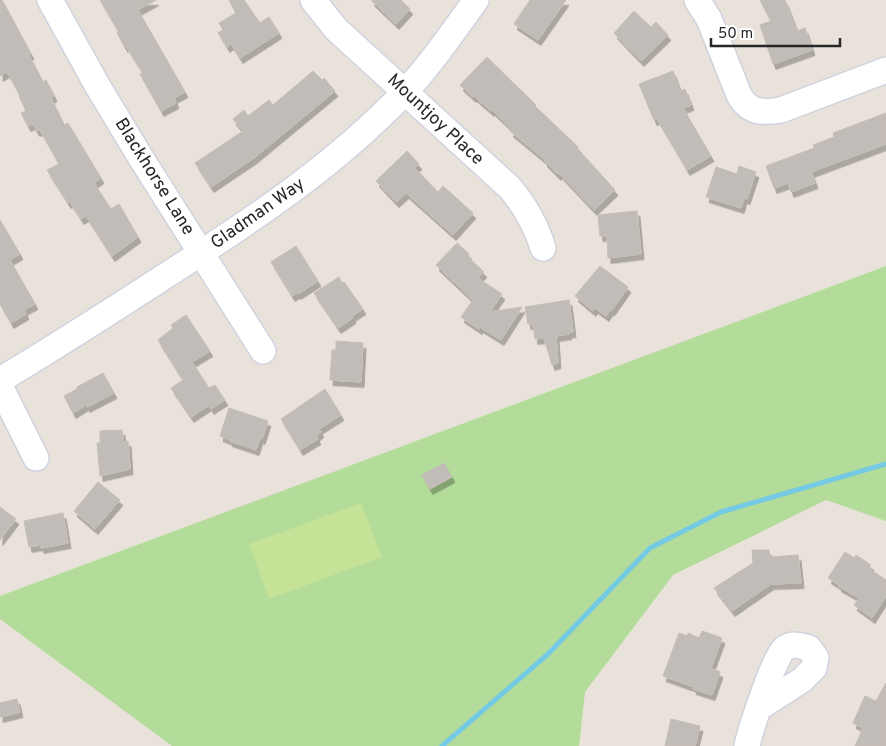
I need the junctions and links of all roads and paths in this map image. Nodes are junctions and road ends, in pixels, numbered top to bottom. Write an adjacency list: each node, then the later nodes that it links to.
1 (50, 0): 8 (street, Blackhorse Lane)
2 (313, 0): 6 (street, Mountjoy Place)
3 (476, 0): 6 (street, Gladman Way)
4 (697, 0): 5 (street)
5 (886, 70)
6 (404, 92): 7 (street, Mountjoy Place); 8 (street, Gladman Way)
7 (543, 248)
8 (202, 253): 9 (street, Blackhorse Lane); 10 (street, Gladman Way)
9 (263, 351)
10 (0, 380)
11 (0, 386): 12 (street)
12 (36, 458)
13 (760, 707): 14 (street)
14 (747, 746)

